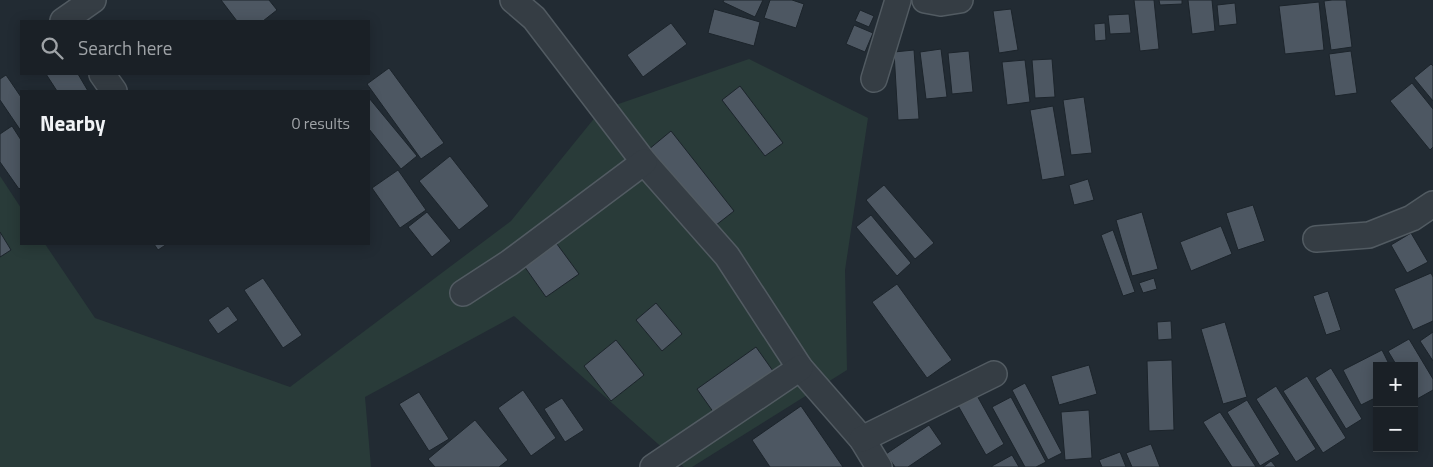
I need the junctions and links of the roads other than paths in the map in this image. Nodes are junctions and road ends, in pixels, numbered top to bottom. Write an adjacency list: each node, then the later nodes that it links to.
1 (94, 0): 6 (street)
2 (513, 0): 10 (street)
3 (898, 0): 8 (street)
4 (925, 0): 5 (street)
5 (960, 0)
6 (66, 20)
7 (103, 75): 9 (street)
8 (874, 79)
9 (113, 90)
10 (644, 162): 13 (street); 14 (street)
11 (1433, 204): 12 (street)
12 (1316, 239)
13 (463, 293)
14 (800, 368): 16 (street); 17 (street)
15 (994, 374): 16 (street)
16 (862, 440): 18 (street)
17 (653, 467)
18 (879, 467)

